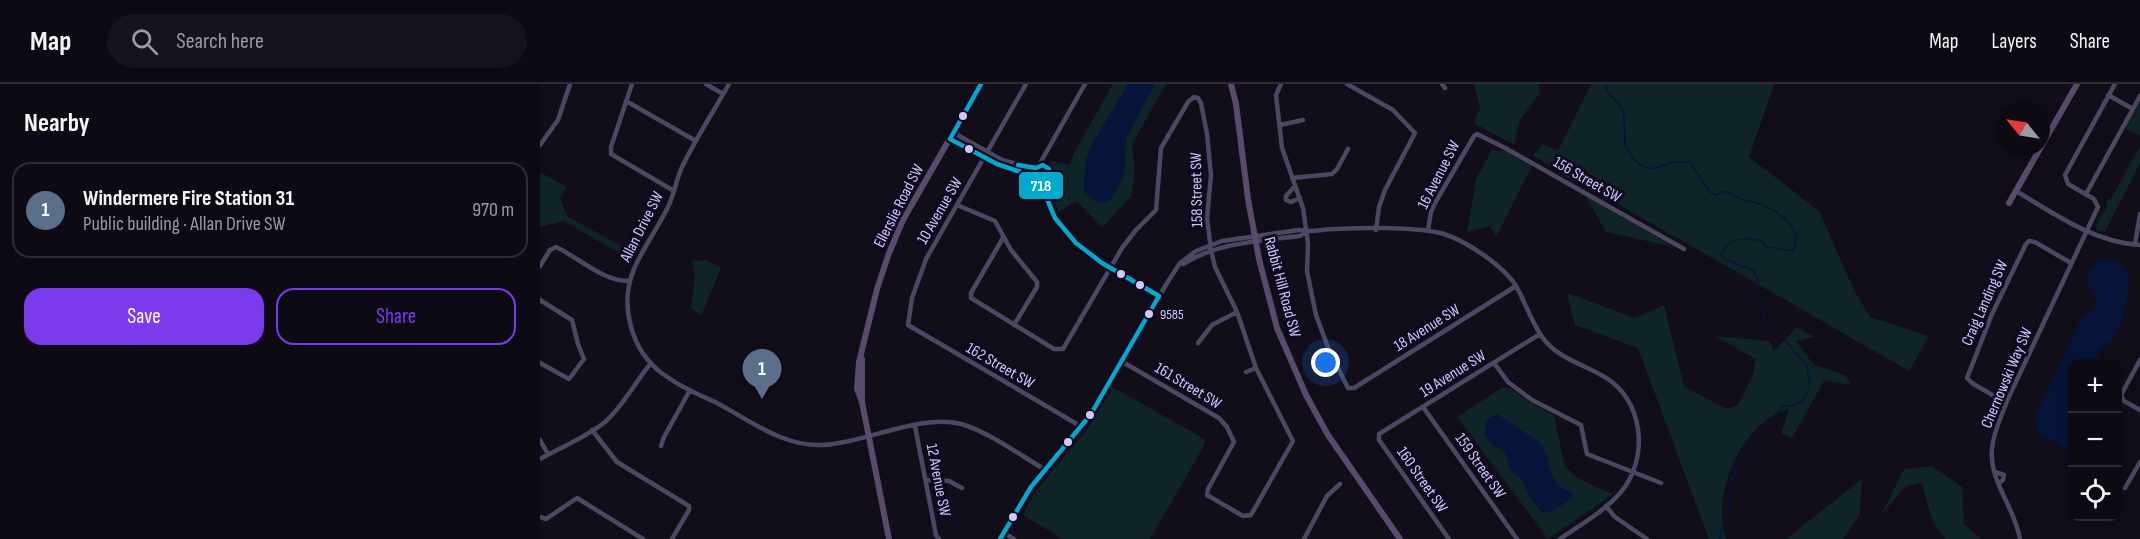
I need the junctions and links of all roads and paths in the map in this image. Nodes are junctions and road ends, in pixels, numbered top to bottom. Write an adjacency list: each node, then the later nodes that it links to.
1 (570, 84): 23 (street)
2 (632, 84): 16 (street)
3 (706, 84): 13 (street)
4 (729, 84): 13 (street, Allan Drive SW)
5 (981, 84): 21 (main road, Ellerslie Road SW)
6 (1026, 84): 26 (street, 10 Avenue SW)
7 (1085, 84): 25 (street)
8 (1231, 84): 46 (main road, Rabbit Hill Road SW)
9 (1281, 84): 19 (street)
10 (1347, 84): 41 (street)
11 (2077, 84): 34 (main road)
12 (2115, 84): 14 (street)
13 (723, 94): 22 (street, Allan Drive SW)
14 (2108, 95): 17 (street); 36 (street)
15 (2140, 96): 17 (street)
16 (626, 101): 22 (street); 33 (street)
17 (2133, 109): 36 (street)
18 (1303, 120): 19 (street)
19 (1280, 125): 31 (street)
20 (1477, 134): 42 (street, 16 Avenue SW); 49 (street, 156 Street SW)
21 (952, 136): 26 (street); 79 (main road, Ellerslie Road SW)
22 (696, 141): 33 (street, Allan Drive SW)
23 (540, 145)
24 (1348, 149): 31 (street)
25 (1047, 151): 27 (street); 28 (street)
26 (985, 155): 28 (street); 29 (street); 39 (street, 10 Avenue SW)
27 (1048, 166): 28 (street); 30 (street)
28 (1037, 167): 29 (street)
29 (1037, 178): 30 (street); 35 (street)
30 (1048, 178): 35 (street)
31 (1292, 178): 32 (street)
32 (1295, 186): 37 (street); 37 (street)
33 (674, 191): 54 (street, Allan Drive SW)
34 (2016, 191): 38 (main road); 43 (street)
35 (1043, 194): 52 (street)
36 (2086, 195): 43 (street, Chernowski Way SW)
37 (1300, 198): 44 (street)
38 (2009, 203)
39 (957, 205): 45 (street); 60 (street, 10 Avenue SW)
40 (2140, 214): 47 (street)
41 (1376, 230): 42 (street); 44 (street)
42 (1428, 230): 56 (street)
43 (2086, 231): 47 (street); 50 (street, Chernowski Way SW)
44 (1306, 232): 46 (street); 56 (street, 18 Avenue SW)
45 (1003, 238): 61 (street); 61 (street)
46 (1255, 238): 48 (street); 103 (main road, Rabbit Hill Road SW)
47 (2137, 244)
48 (1211, 247): 52 (street, 158 Street SW); 55 (street, 158 Street SW); 57 (street)
49 (1684, 249)
50 (2071, 263): 72 (street, Chernowski Way SW); 72 (street, Craig Landing SW)
51 (540, 266): 54 (street)
52 (1110, 268): 57 (street); 61 (street)
53 (1227, 279): 55 (street)
54 (630, 281): 67 (street, Allan Drive SW)
55 (1221, 281): 59 (street, 158 Street SW)
56 (1516, 286): 62 (street)
57 (1159, 296): 65 (street)
58 (540, 300): 66 (street)
59 (1237, 312): 63 (street); 69 (street, 158 Street SW)
60 (908, 325): 76 (street, 162 Street SW)
61 (1014, 326)
62 (1540, 334): 68 (street, 19 Avenue SW); 86 (street)
63 (1198, 343)
64 (2140, 360): 74 (street)
65 (1121, 361): 76 (street); 94 (street, 161 Street SW)
66 (540, 363)
67 (651, 363): 71 (street, Allan Drive SW); 77 (street)
68 (1494, 363): 73 (street, 19 Avenue SW); 86 (street)
69 (1256, 368): 70 (street); 94 (street, 158 Street SW)
70 (1246, 372)
71 (690, 390): 79 (street, Allan Drive SW); 81 (street)
72 (2006, 403): 108 (street, Chernowski Way SW)
73 (1424, 407): 78 (street, 19 Avenue SW); 105 (street, 159 Street SW)
74 (2140, 410)
75 (915, 426): 79 (street, Allan Drive SW); 85 (street, Allan Drive SW); 87 (street, 12 Avenue SW)
76 (1082, 427): 85 (street)
77 (592, 430): 82 (street); 97 (street)
78 (1379, 434): 104 (street, 160 Street SW)
79 (869, 436): 98 (main road, Ellerslie Road SW)
80 (540, 440): 82 (street)
81 (661, 446)
82 (548, 454): 83 (street)
83 (540, 459)
84 (2140, 462): 91 (street)
85 (1044, 469): 95 (street)
86 (1633, 472): 88 (street); 92 (street)
87 (926, 480): 90 (street); 99 (street, 12 Avenue SW)
88 (1661, 483)
89 (1340, 484): 102 (street)
90 (962, 488)
91 (2125, 488)
92 (1606, 506): 106 (street); 107 (street)
93 (540, 517): 96 (street)
94 (1249, 517)
95 (1004, 533): 100 (street); 101 (street)
96 (643, 539)
97 (672, 539)
98 (890, 539)
99 (939, 539)
100 (1000, 539)
101 (1014, 539)
102 (1304, 539)
103 (1400, 539)
104 (1449, 539)
105 (1517, 539)
106 (1560, 539)
107 (1647, 539)
108 (2020, 539)

